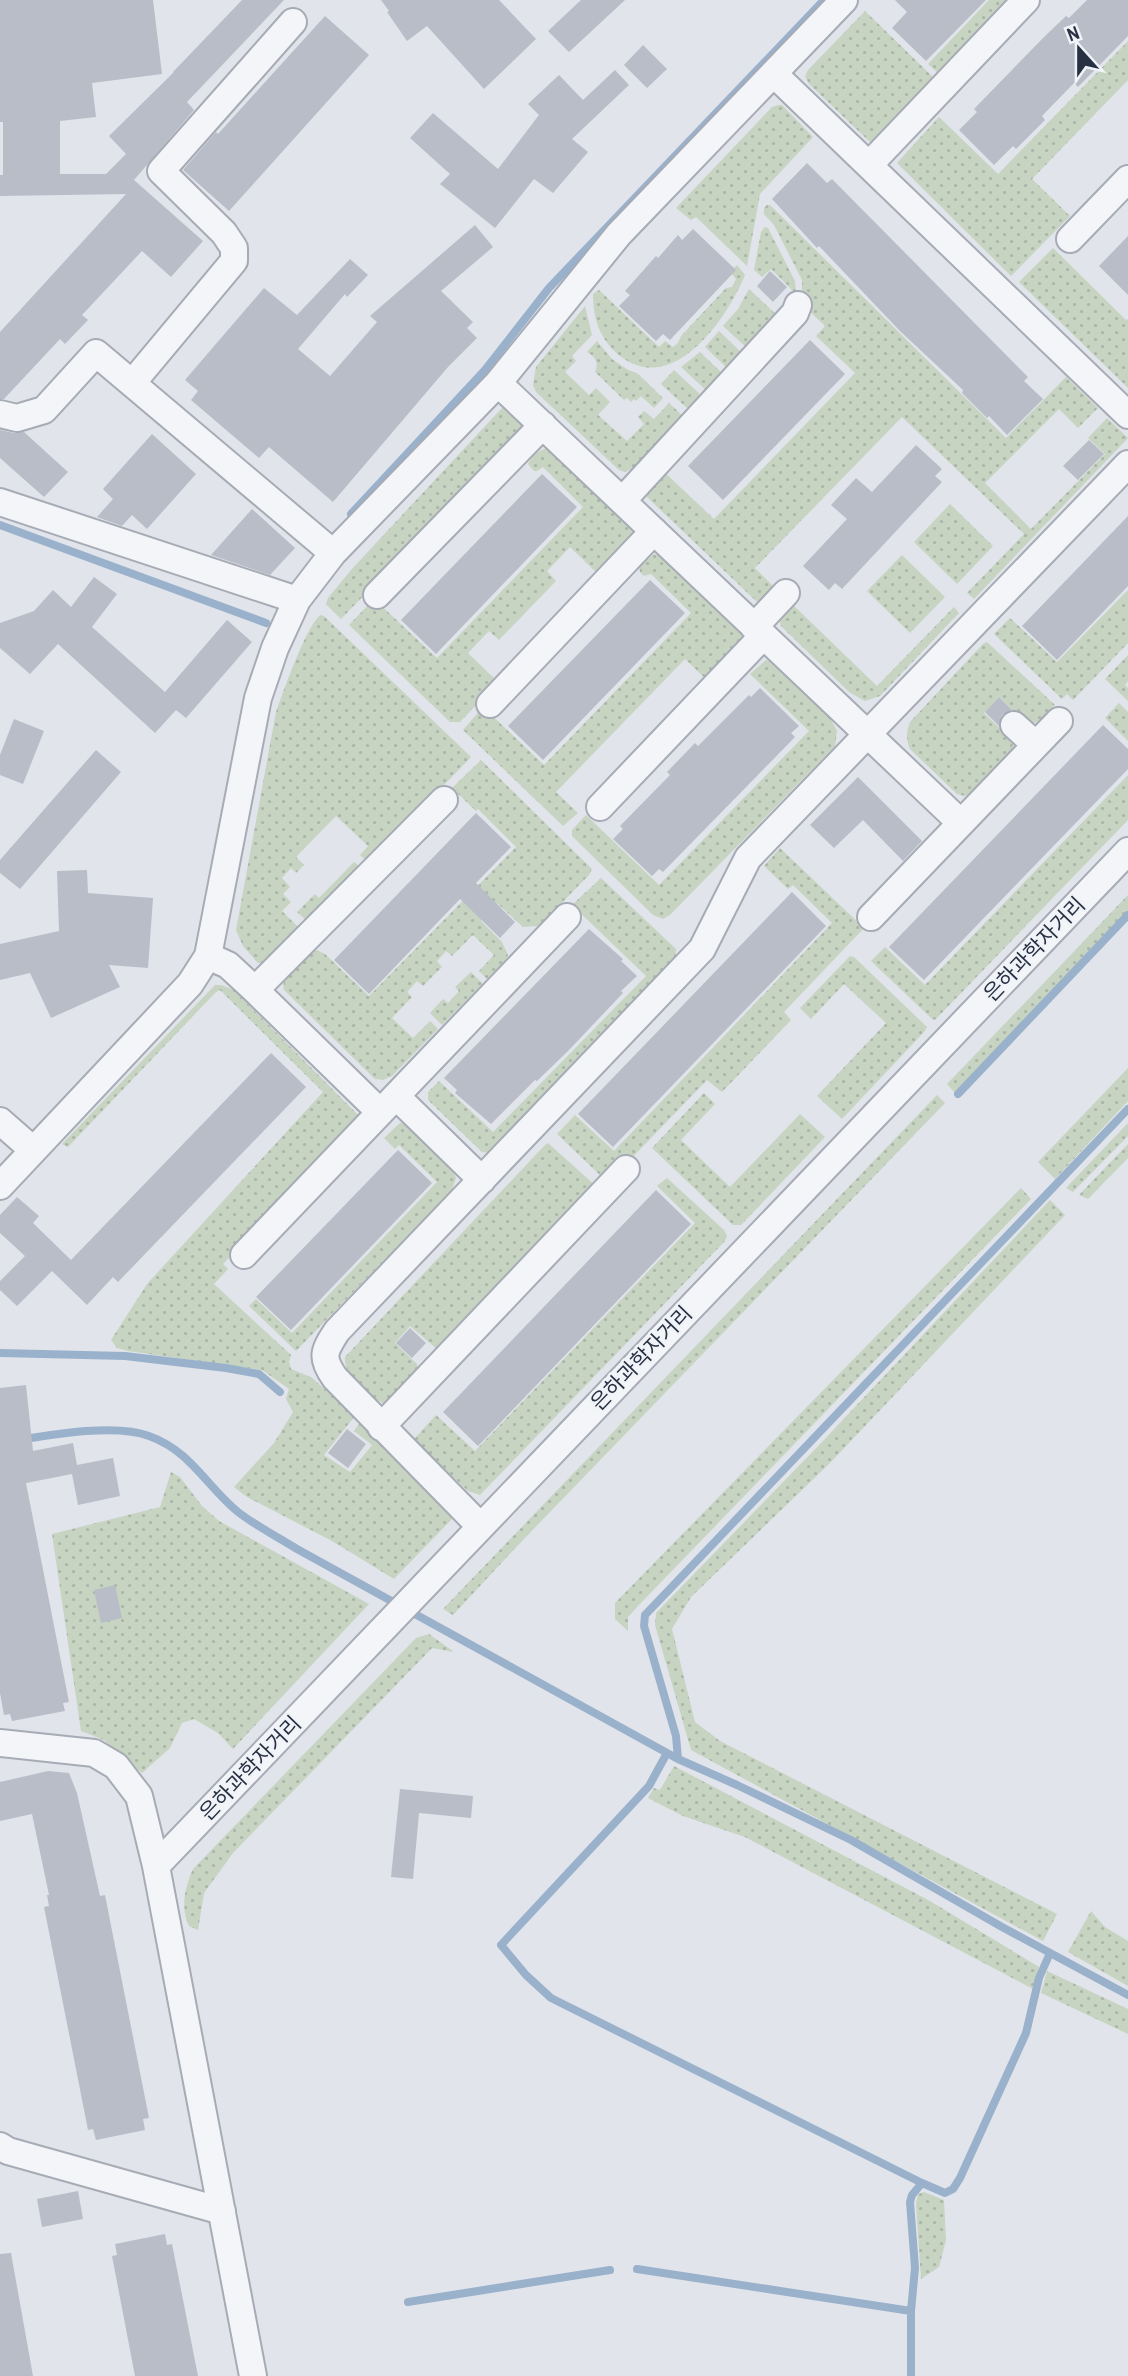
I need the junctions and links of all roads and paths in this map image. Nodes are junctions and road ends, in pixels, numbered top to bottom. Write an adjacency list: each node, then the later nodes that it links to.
1 (844, 0): 4 (street)
2 (1026, 0): 5 (street)
3 (292, 22): 9 (street)
4 (774, 74): 5 (street); 10 (street)
5 (869, 165): 12 (street)
6 (1128, 178): 7 (street)
7 (1070, 239)
8 (799, 305): 15 (street)
9 (133, 382): 11 (street); 18 (street)
10 (498, 383): 13 (street); 18 (street)
11 (0, 414)
12 (1128, 415)
13 (543, 425): 15 (street); 20 (street)
14 (1128, 464): 26 (street)
15 (622, 501): 17 (street)
16 (0, 502): 21 (street)
17 (653, 531): 22 (street); 23 (street)
18 (333, 553): 21 (street)
19 (786, 593): 22 (street)
20 (377, 595)
21 (297, 600): 34 (street)
22 (759, 631): 26 (street); 29 (street)
23 (490, 704)
24 (1059, 721): 27 (street)
25 (1014, 725): 27 (street)
26 (867, 735): 30 (street); 40 (street)
27 (1036, 745): 30 (street)
28 (444, 800): 35 (street)
29 (600, 807)
30 (961, 823): 33 (street)
31 (1128, 851): 44 (street, 은하과학자거리)
32 (567, 916): 36 (street)
33 (872, 917)
34 (208, 956): 35 (street); 38 (street)
35 (255, 990): 36 (street)
36 (388, 1104): 40 (street); 42 (street)
37 (0, 1121): 38 (street)
38 (33, 1150): 41 (street)
39 (626, 1169): 43 (street)
40 (482, 1180): 43 (street)
41 (0, 1186)
42 (244, 1255)
43 (381, 1427): 44 (street)
44 (480, 1526): 46 (street, 은하과학자거리)
45 (0, 1743): 46 (street)
46 (156, 1866): 48 (street)
47 (0, 2146): 48 (street)
48 (222, 2211): 49 (street)
49 (253, 2376)

